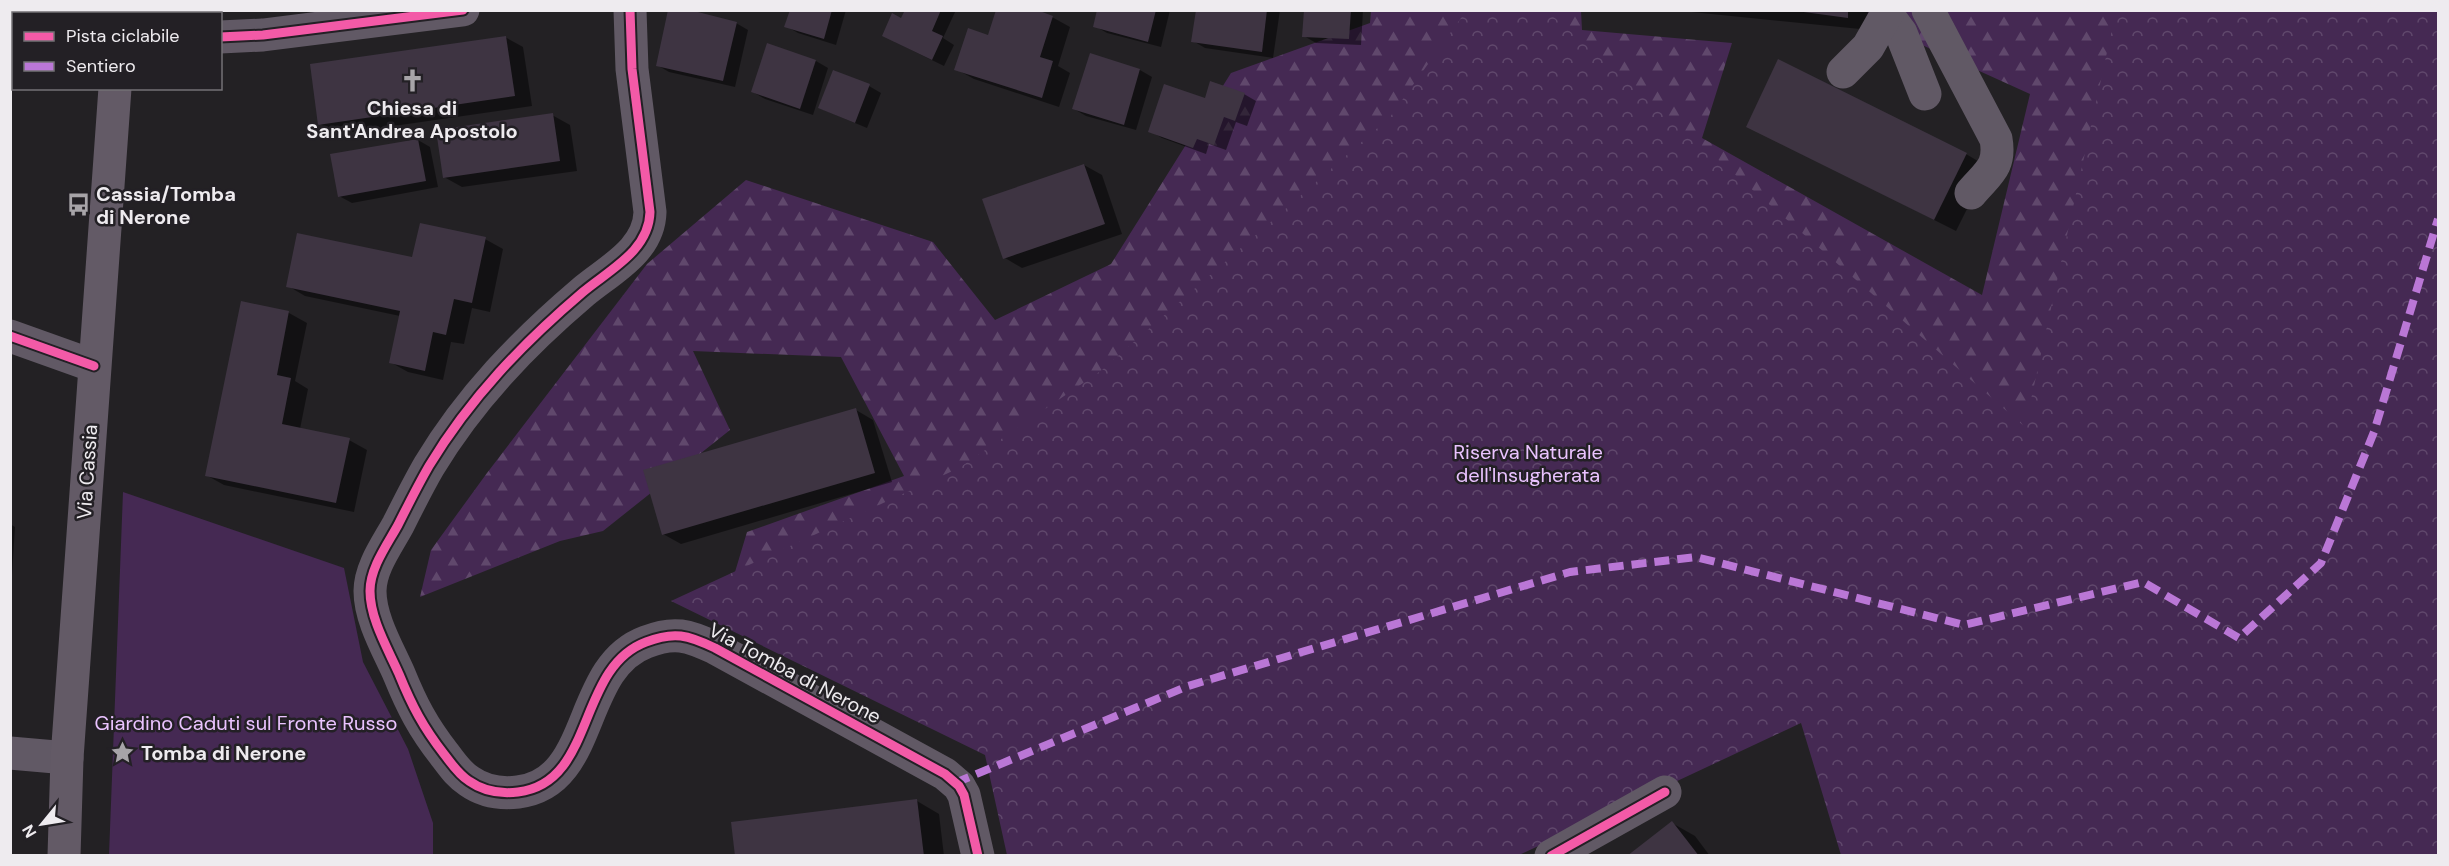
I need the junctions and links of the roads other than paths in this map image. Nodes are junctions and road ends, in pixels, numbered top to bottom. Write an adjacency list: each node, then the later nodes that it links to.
1 (463, 10): 5 (street)
2 (630, 10): 16 (street, Via Tomba di Nerone)
3 (1928, 10): 9 (street)
4 (1888, 12): 6 (street); 8 (street)
5 (222, 37)
6 (1843, 72)
7 (115, 90): 11 (main road, Via Cassia)
8 (1925, 94)
9 (1971, 193)
10 (10, 336): 11 (street)
11 (94, 366): 13 (main road, Via Cassia)
12 (10, 753): 13 (street)
13 (67, 758): 15 (main road, Via Cassia)
14 (1665, 792): 17 (street)
15 (64, 855)
16 (978, 855)
17 (1551, 855)

